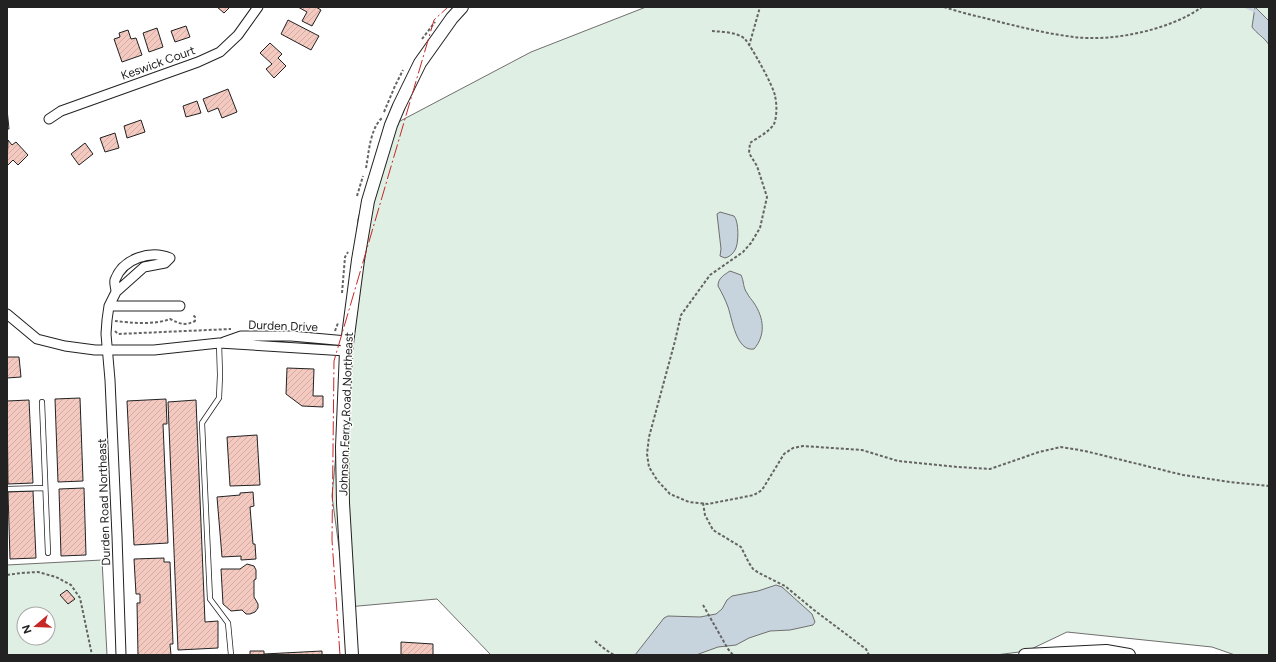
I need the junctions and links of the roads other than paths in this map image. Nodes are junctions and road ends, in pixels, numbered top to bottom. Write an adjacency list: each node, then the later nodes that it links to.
1 (258, 7): 3 (street, Keswick Court)
2 (462, 7): 11 (main road, Johnson Ferry Road Northeast)
3 (49, 119)
4 (140, 258): 5 (street); 5 (street); 6 (street)
5 (144, 267): 6 (street)
6 (116, 292): 7 (street)
7 (109, 306): 8 (street); 12 (street, Durden Road Northeast)
8 (180, 306)
9 (7, 315): 12 (street, Durden Drive)
10 (219, 343): 11 (street, Durden Drive); 12 (street, Durden Drive); 19 (lane)
11 (347, 346): 20 (main road, Johnson Ferry Road Northeast)
12 (108, 349): 18 (street, Durden Road Northeast)
13 (42, 402): 14 (lane)
14 (45, 488): 15 (lane); 16 (lane)
15 (7, 489)
16 (48, 554)
17 (1045, 654): 21 (main road); 22 (main road)
18 (121, 655)
19 (231, 655)
20 (352, 655)
21 (1025, 655)
22 (1129, 655)

